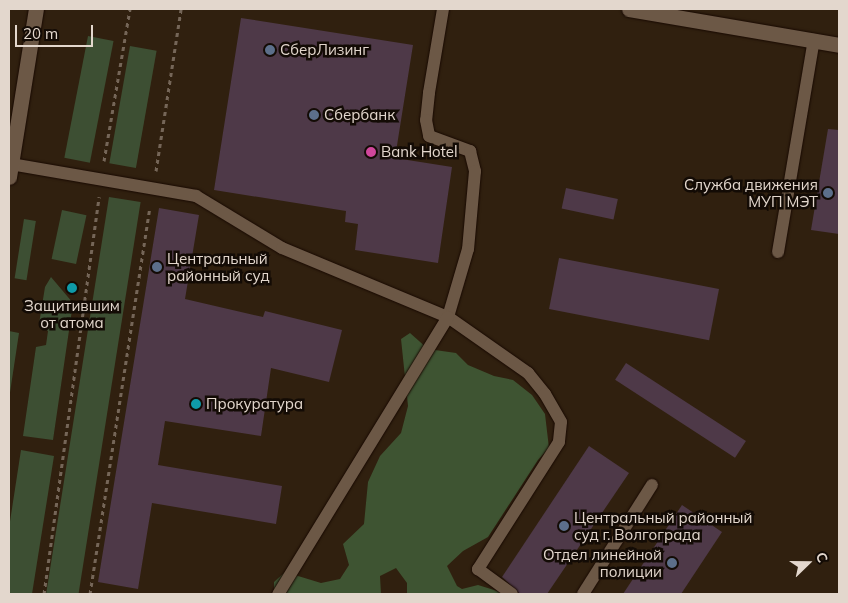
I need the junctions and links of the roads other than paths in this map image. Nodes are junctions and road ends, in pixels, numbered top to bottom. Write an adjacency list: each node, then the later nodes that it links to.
1 (36, 9): 6 (main road)
2 (443, 9): 8 (lane)
3 (629, 9): 4 (main road)
4 (814, 40): 5 (main road); 7 (lane)
5 (839, 45)
6 (10, 171): 8 (lane)
7 (778, 252)
8 (448, 317): 10 (lane); 11 (lane)
9 (652, 485): 12 (lane)
10 (278, 594)
11 (512, 594)
12 (583, 594)

